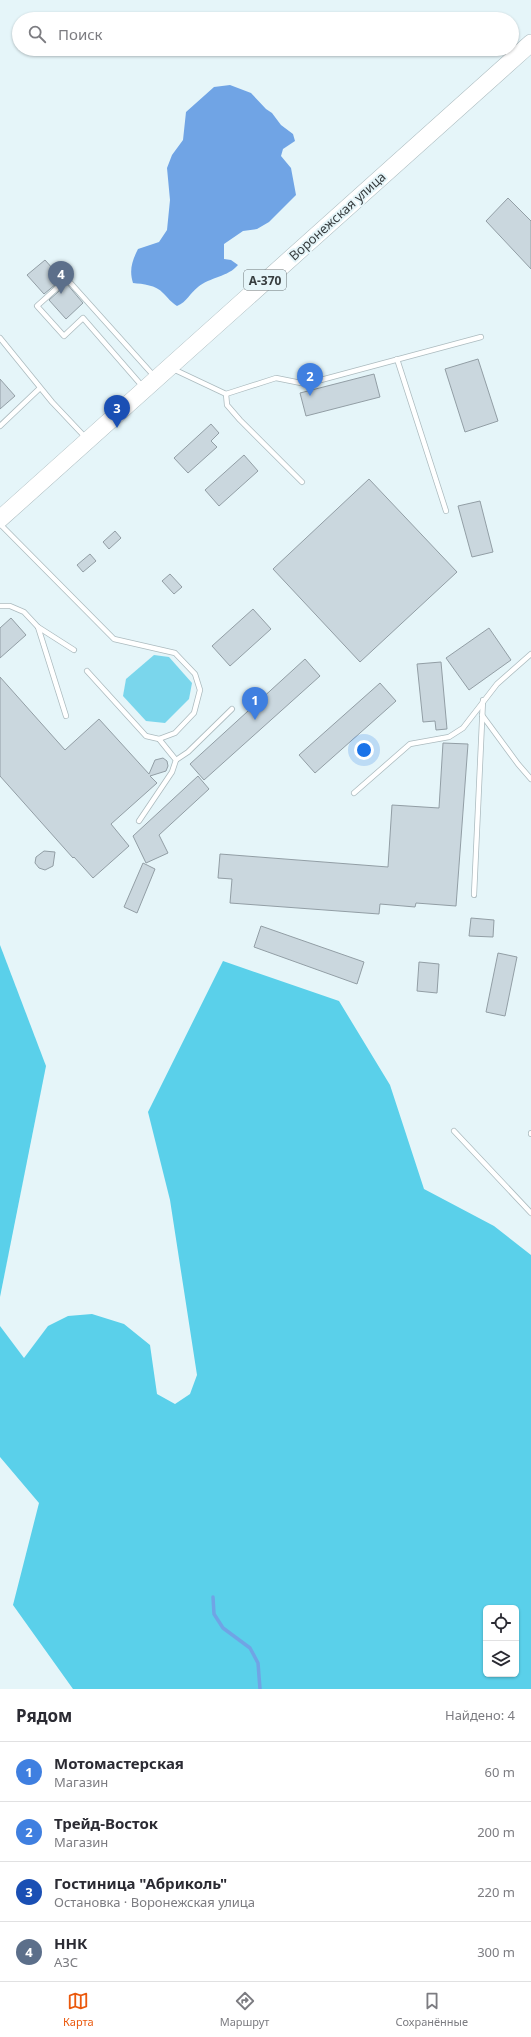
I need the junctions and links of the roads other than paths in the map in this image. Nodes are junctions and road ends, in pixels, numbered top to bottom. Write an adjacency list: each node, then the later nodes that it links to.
1 (531, 43): 2 (highway, Воронежская улица / А-370)
2 (519, 54)
3 (516, 56): 7 (highway, Воронежская улица / А-370)
4 (481, 337): 6 (lane)
5 (0, 338): 8 (lane)
6 (397, 359): 9 (lane); 13 (lane)
7 (156, 378): 7 (lane); 9 (lane); 11 (highway, Воронежская улица / А-370)
8 (40, 388): 10 (lane); 11 (lane)
9 (226, 394): 12 (lane)
10 (0, 426)
11 (87, 440): 14 (highway, Воронежская улица / А-370)
12 (302, 482)
13 (446, 511)
14 (0, 518)
15 (0, 524): 25 (lane)
16 (0, 606): 17 (lane)
17 (38, 627): 18 (lane); 24 (lane)
18 (74, 650)
19 (531, 654): 21 (lane)
20 (87, 671): 25 (lane)
21 (483, 700): 23 (lane); 28 (lane)
22 (232, 710): 26 (lane)
23 (482, 714): 27 (lane); 30 (lane)
24 (66, 716)
25 (159, 739): 26 (lane)
26 (176, 760): 29 (lane)
27 (531, 779)
28 (354, 793)
29 (139, 821)
30 (474, 894)
31 (454, 1131): 32 (lane)
32 (531, 1213)

